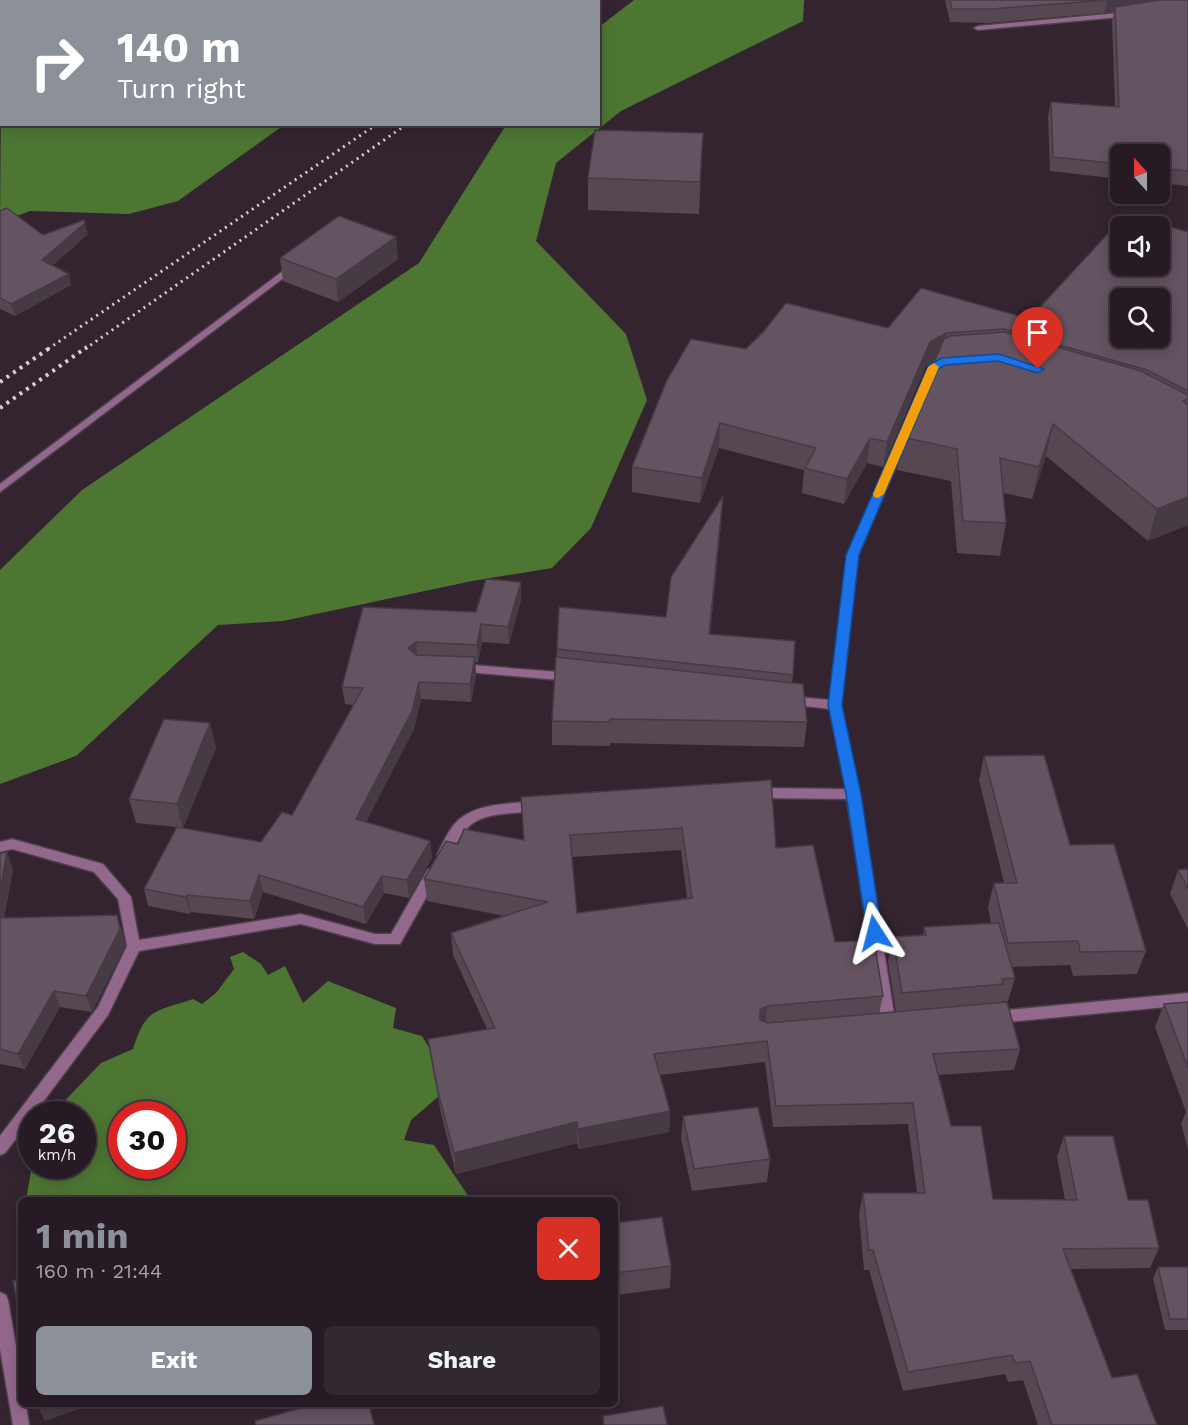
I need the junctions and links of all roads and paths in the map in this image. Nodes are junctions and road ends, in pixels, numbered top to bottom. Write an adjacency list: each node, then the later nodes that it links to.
1 (1136, 13): 2 (street)
2 (978, 28)
3 (291, 268): 5 (street)
4 (911, 419): 9 (street)
5 (0, 489)
6 (441, 667): 7 (street)
7 (584, 678)
8 (778, 699): 9 (street)
9 (835, 705): 11 (street)
10 (739, 793): 11 (street)
11 (854, 794): 17 (street)
12 (547, 805): 14 (street)
13 (0, 847): 14 (street)
14 (135, 946): 18 (street)
15 (1188, 999): 16 (street)
16 (981, 1018)
17 (889, 1026)
18 (0, 1148)
19 (0, 1300): 20 (street)
20 (21, 1425)

